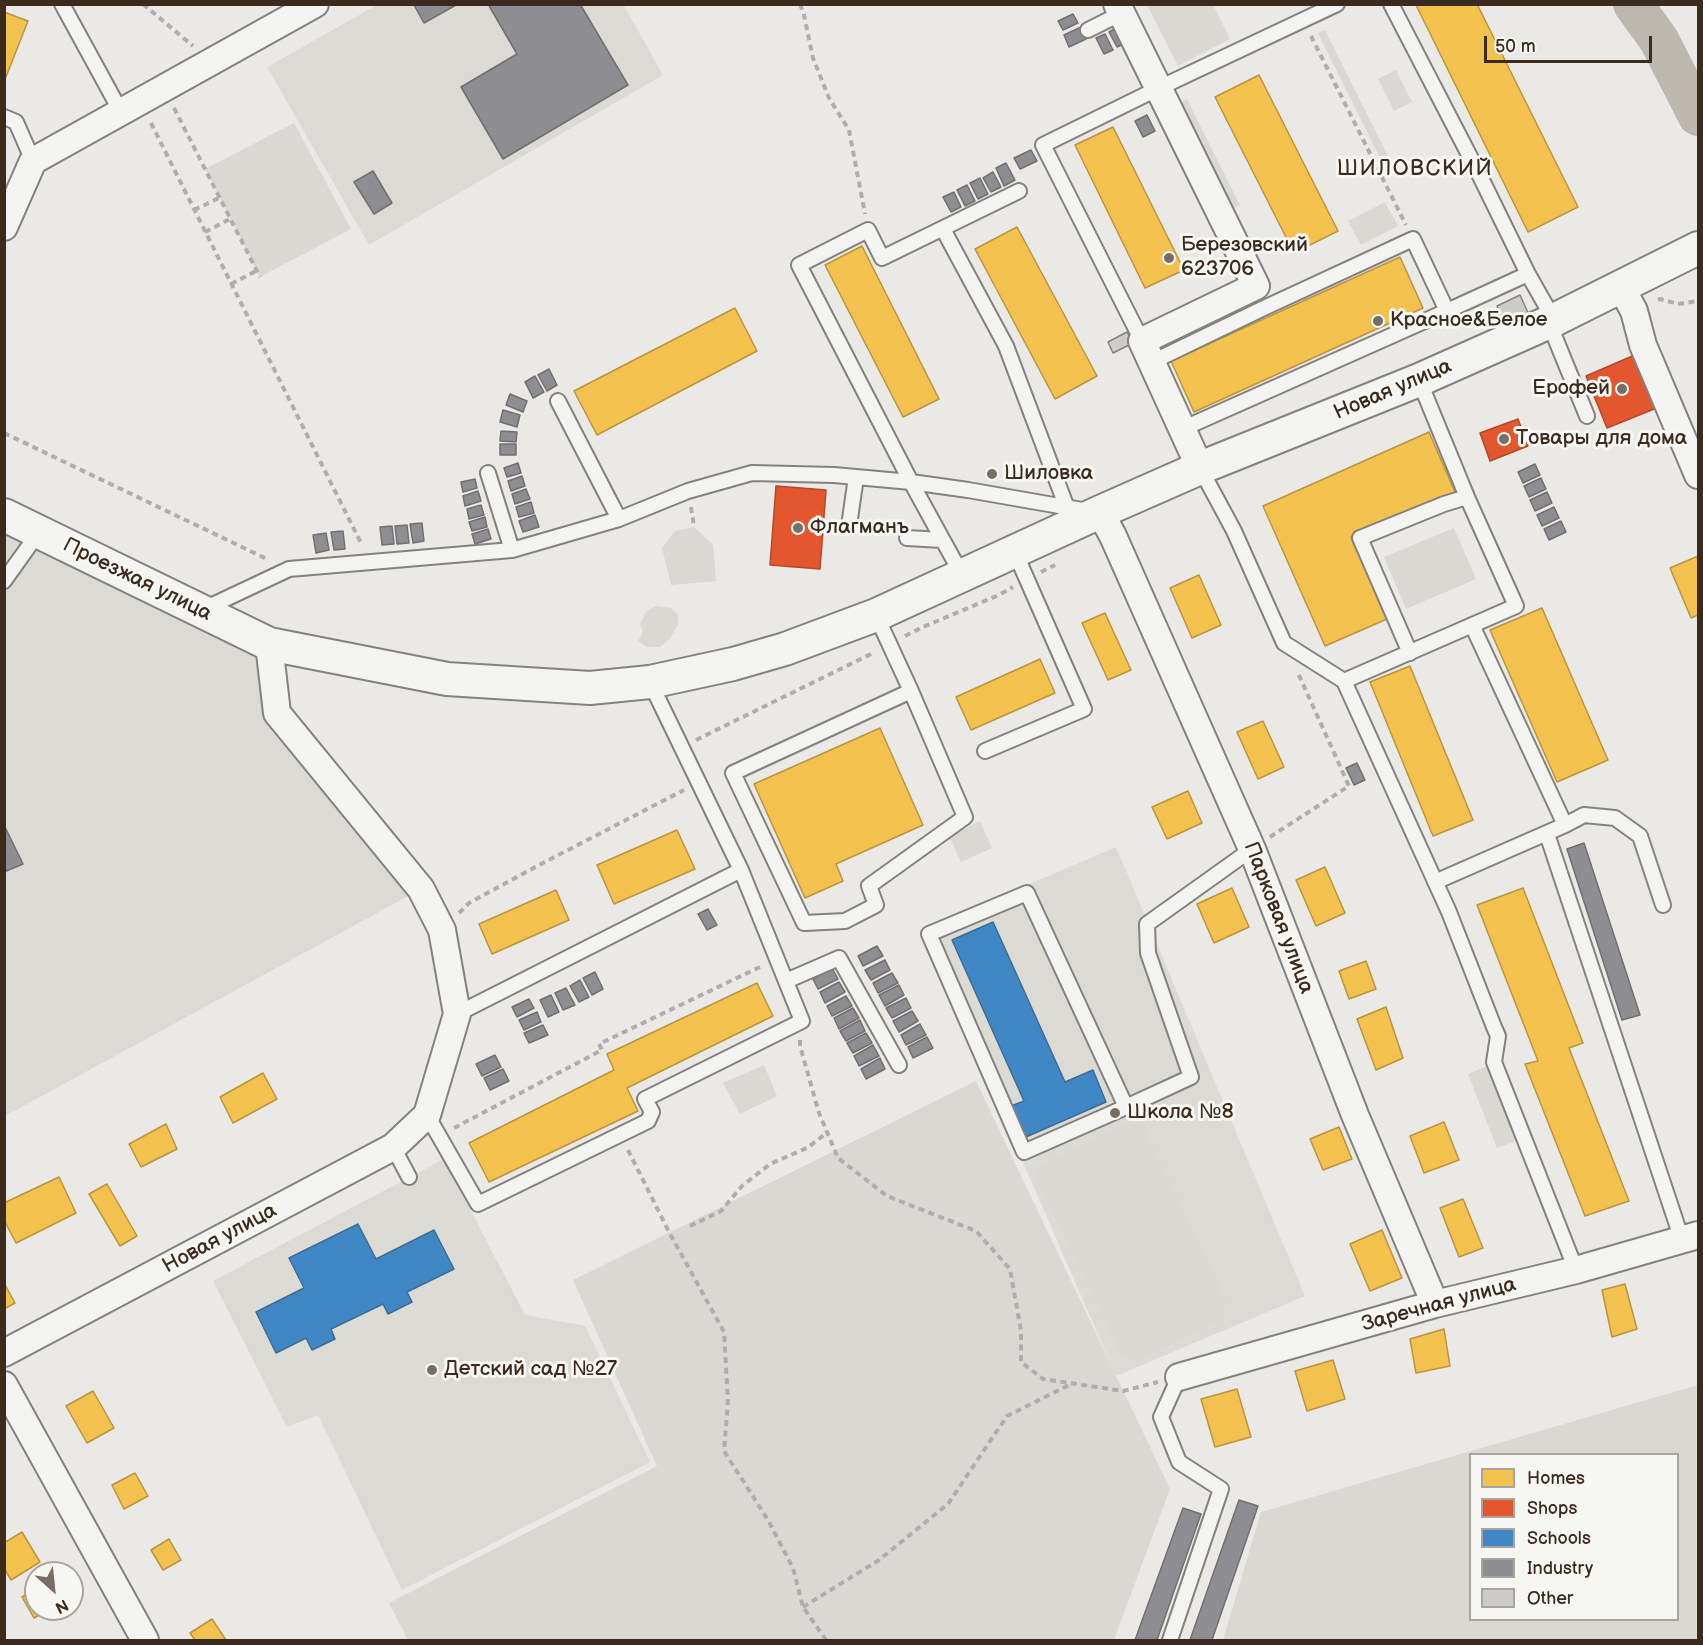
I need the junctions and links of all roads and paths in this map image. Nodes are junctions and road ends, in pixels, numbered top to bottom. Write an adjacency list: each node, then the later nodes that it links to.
1 (62, 4): 13 (lane)
2 (143, 4): 10 (path)
3 (315, 4): 10 (street)
4 (800, 4): 22 (path)
5 (1337, 4): 8 (lane)
6 (1391, 4): 27 (lane)
7 (1120, 9): 9 (lane); 12 (street)
8 (1303, 21): 12 (lane); 24 (path)
9 (1088, 30)
10 (212, 62): 11 (street)
11 (164, 88): 13 (street); 17 (path)
12 (1159, 88): 33 (street); 33 (lane)
13 (130, 107): 15 (street); 18 (path)
14 (4, 117): 15 (lane)
15 (33, 161): 20 (street)
16 (1019, 191): 21 (lane)
17 (219, 198): 18 (path); 19 (path)
18 (194, 210): 23 (path)
19 (230, 219): 23 (path); 26 (path)
20 (4, 227)
21 (943, 229): 22 (lane); 45 (lane)
22 (868, 230): 43 (lane)
23 (205, 232): 29 (path)
24 (1413, 239): 31 (lane); 33 (lane)
25 (1690, 252): 30 (street, Новая улица)
26 (256, 270): 28 (path); 29 (path)
27 (1528, 274): 31 (lane); 32 (lane)
28 (260, 277)
29 (231, 284): 55 (path)
30 (1621, 287): 32 (street, Новая улица); 41 (street)
31 (1447, 311): 37 (lane)
32 (1552, 321): 34 (street, Новая улица); 36 (lane)
33 (1147, 352): 37 (street)
34 (1419, 380): 39 (street, Новая улица); 44 (lane)
35 (558, 401): 47 (lane)
36 (1587, 416)
37 (1182, 429): 39 (street)
38 (4, 433): 56 (path)
39 (1200, 468): 49 (street, Новая улица); 62 (lane)
40 (488, 473): 53 (lane)
41 (1698, 475)
42 (856, 477): 43 (lane); 47 (lane); 48 (lane)
43 (911, 482): 45 (lane); 52 (lane)
44 (1467, 497): 61 (lane); 64 (lane)
45 (1067, 508): 49 (lane)
46 (4, 515): 50 (street, Проезжая улица)
47 (620, 519): 53 (lane)
48 (850, 519)
49 (1106, 524): 54 (street, Новая улица); 72 (street, Парковая улица)
50 (39, 532): 58 (lane); 59 (street, Проезжая улица)
51 (907, 538): 52 (lane)
52 (942, 540): 57 (lane)
53 (512, 550): 55 (lane)
54 (1014, 550): 57 (street, Новая улица); 68 (lane)
55 (370, 562): 56 (lane)
56 (289, 569): 59 (lane)
57 (962, 575): 60 (street, Новая улица)
58 (4, 581)
59 (200, 611): 63 (street, Проезжая улица)
60 (876, 615): 66 (street, Новая улица); 67 (lane)
61 (1473, 625): 64 (lane); 70 (lane)
62 (1284, 643): 65 (lane); 72 (path)
63 (269, 644): 66 (street, Проезжая улица); 76 (street)
64 (1410, 653): 65 (lane)
65 (1344, 681): 74 (lane)
66 (650, 682): 69 (lane)
67 (911, 691): 67 (lane)
68 (985, 751)
69 (698, 783): 73 (lane); 76 (path)
70 (1565, 825): 71 (lane); 75 (lane)
71 (1547, 834): 74 (lane); 89 (lane)
72 (1252, 849): 82 (lane); 91 (street, Парковая улица)
73 (741, 870): 77 (lane); 79 (lane)
74 (1435, 882): 90 (lane)
75 (1663, 905)
76 (441, 930): 79 (street)
77 (777, 959): 78 (lane); 83 (path)
78 (786, 981): 80 (lane); 81 (lane)
79 (457, 1014): 83 (street)
80 (802, 1021): 84 (path); 85 (lane)
81 (899, 1065)
82 (1126, 1107): 82 (lane)
83 (433, 1125): 85 (lane); 86 (street, Новая улица)
84 (828, 1132): 88 (path); 94 (path)
85 (620, 1134): 96 (path)
86 (393, 1148): 87 (lane); 92 (street, Новая улица)
87 (409, 1177)
88 (690, 1226)
89 (1690, 1238): 90 (street, Заречная улица)
90 (1576, 1270): 91 (street, Заречная улица)
91 (1436, 1304): 93 (street, Заречная улица)
92 (4, 1353)
93 (1179, 1377): 94 (path); 99 (lane)
94 (1072, 1383): 96 (path)
95 (4, 1385): 97 (street)
96 (803, 1607): 98 (path)
97 (145, 1641)
98 (826, 1641)
99 (1170, 1641)

